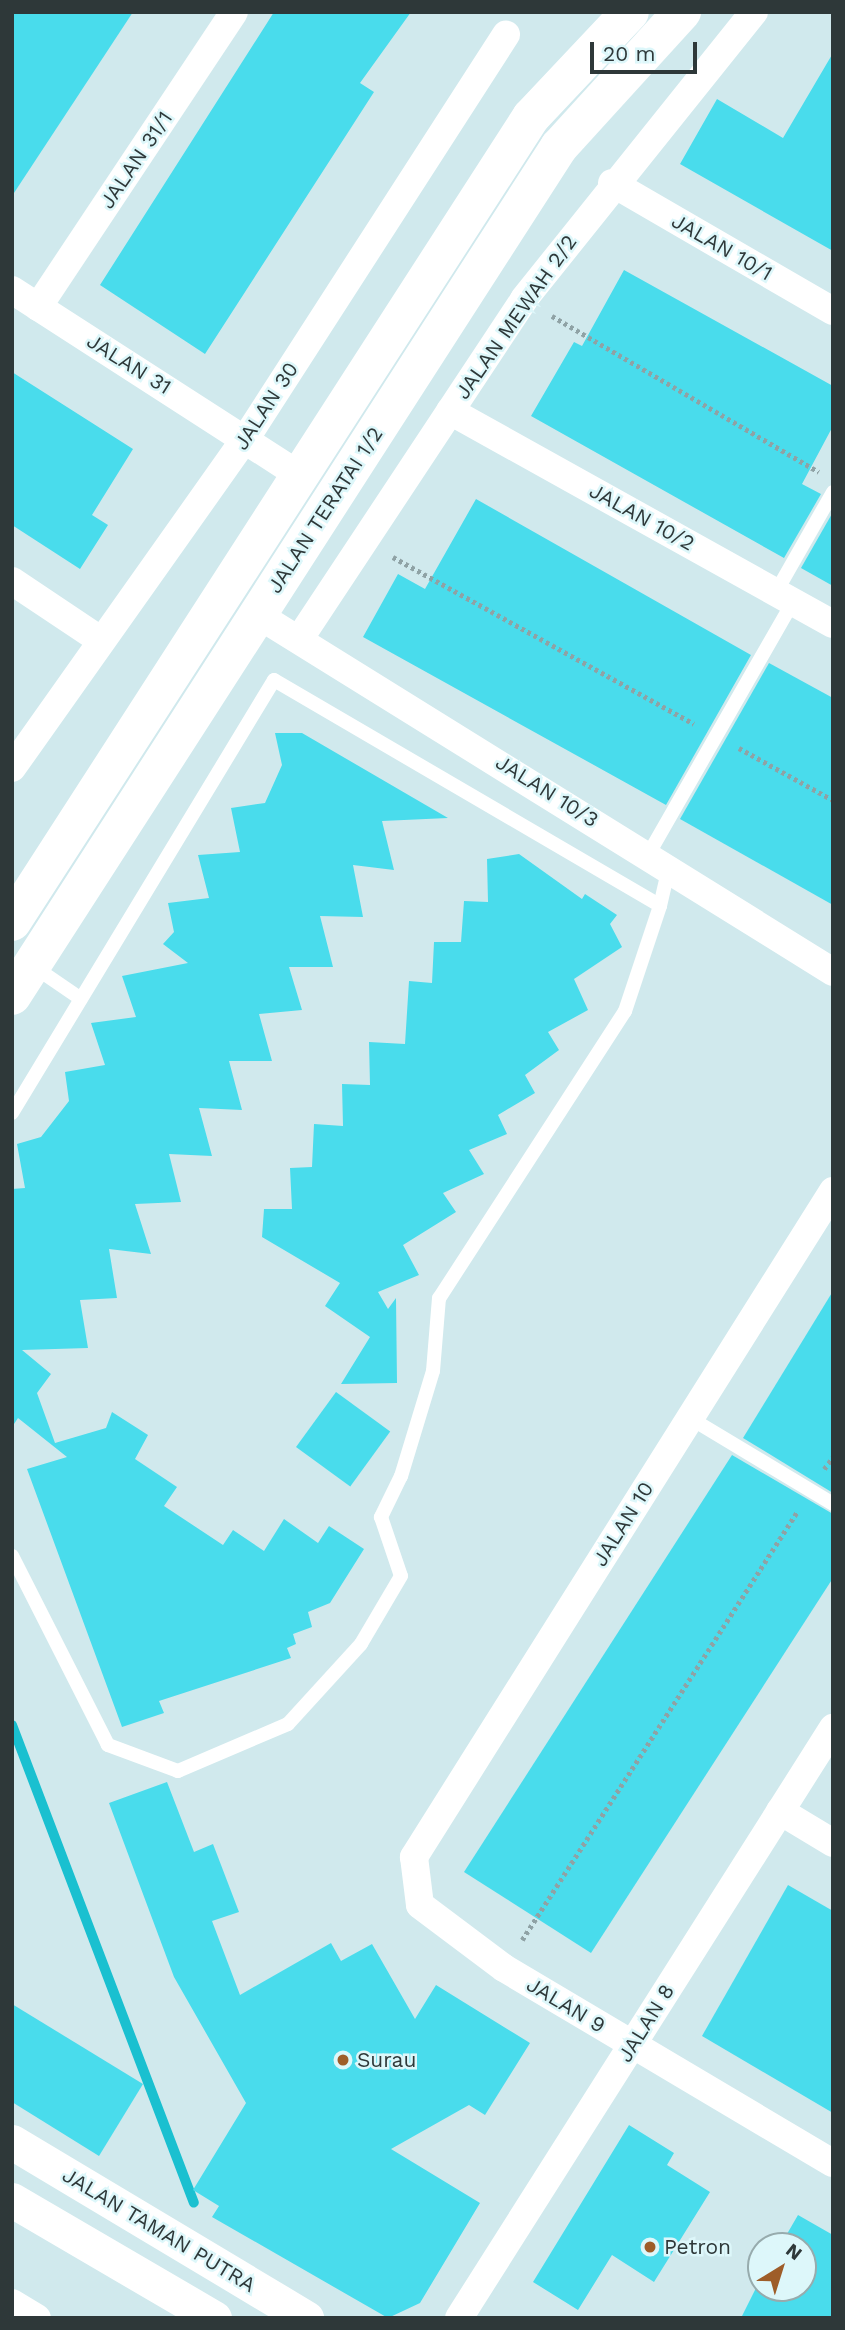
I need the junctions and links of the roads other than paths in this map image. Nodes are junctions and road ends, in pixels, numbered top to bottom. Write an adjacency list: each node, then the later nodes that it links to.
1 (234, 12): 7 (street, JALAN 31/1)
2 (754, 12): 5 (street, JALAN MEWAH 2/2)
3 (640, 19): 11 (main road, JALAN TERATAI 1/2); 15 (main road, JALAN TERATAI 1/2)
4 (506, 34): 10 (street, JALAN 30)
5 (612, 183): 8 (street, JALAN 10/1); 9 (street, JALAN MEWAH 2/2)
6 (12, 290): 7 (street, JALAN 31)
7 (38, 307): 10 (street, JALAN 31)
8 (833, 311)
9 (450, 411): 14 (street, JALAN 10/2); 17 (street, JALAN MEWAH 2/2)
10 (246, 438): 11 (street, JALAN 31); 18 (street, JALAN 30)
11 (302, 477): 22 (main road, JALAN TERATAI 1/2)
12 (833, 492): 14 (lane)
13 (12, 581): 18 (street)
14 (785, 597): 16 (street, JALAN 10/2); 20 (lane)
15 (258, 615): 17 (street, JALAN 10/3); 24 (main road, JALAN TERATAI 1/2)
16 (833, 624)
17 (300, 638): 20 (street, JALAN 10/3)
18 (100, 639): 19 (street, JALAN 30)
19 (12, 768)
20 (659, 862): 21 (lane); 23 (street, JALAN 10/3)
21 (660, 906): 25 (lane); 30 (lane)
22 (12, 922)
23 (833, 972)
24 (22, 981): 25 (lane)
25 (81, 999): 26 (lane)
26 (12, 1114)
27 (833, 1191): 28 (street, JALAN 10)
28 (690, 1418): 29 (lane); 34 (street, JALAN 10)
29 (833, 1504)
30 (12, 1556)
31 (833, 1728): 32 (street, JALAN 8)
32 (780, 1811): 33 (street); 35 (street, JALAN 8)
33 (833, 1843)
34 (414, 1857): 35 (street, JALAN 9)
35 (632, 2044): 37 (street, JALAN 9); 40 (street, JALAN 8)
36 (12, 2142): 43 (street, JALAN TAMAN PUTRA)
37 (833, 2163)
38 (12, 2200): 42 (street)
39 (12, 2303): 41 (street)
40 (464, 2316)
41 (37, 2318)
42 (214, 2318)
43 (306, 2318)

